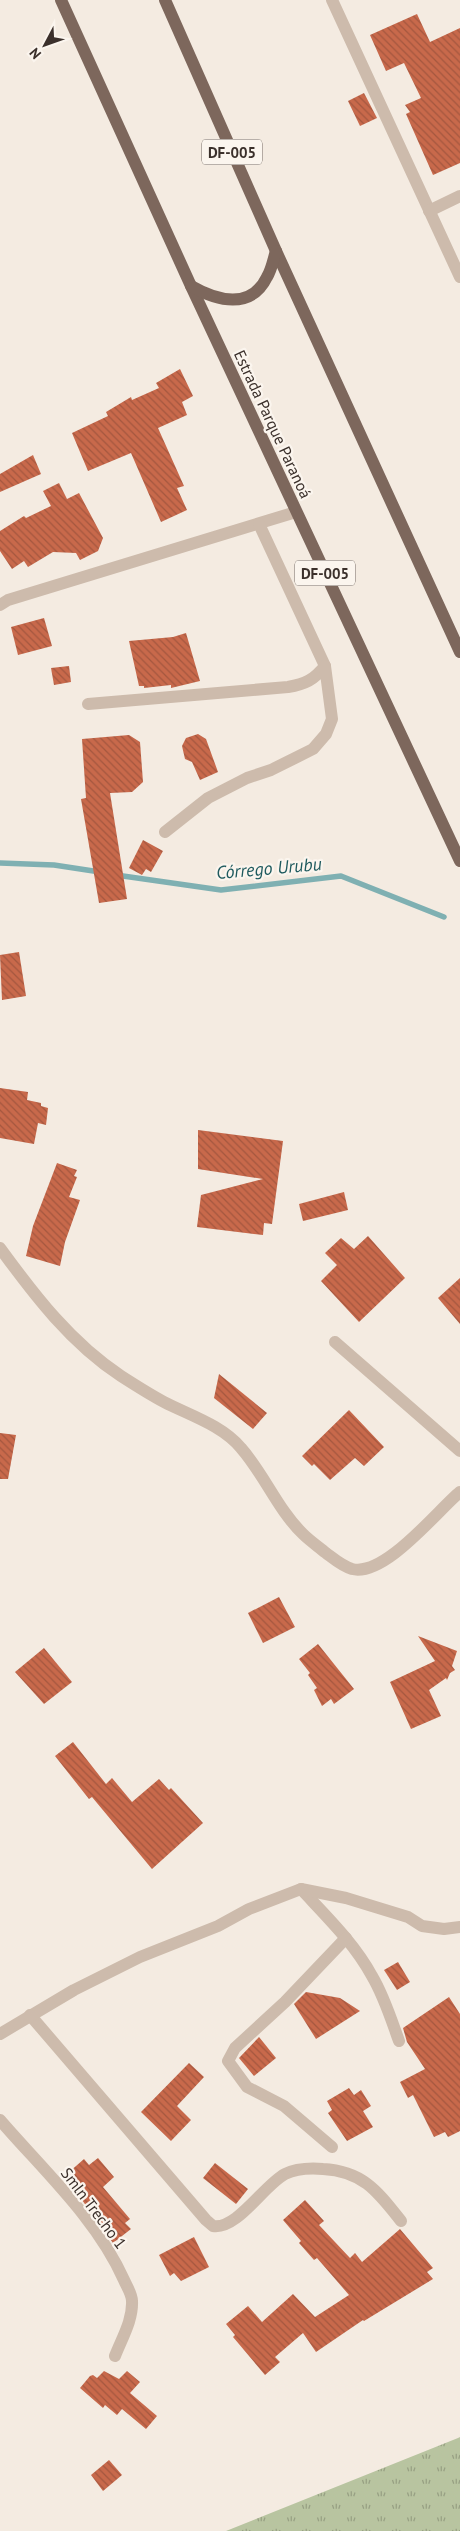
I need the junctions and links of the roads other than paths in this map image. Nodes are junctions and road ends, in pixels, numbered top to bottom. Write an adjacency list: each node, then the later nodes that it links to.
1 (61, 0): 8 (main road, Estrada Parque Paranoá / DF-005)
2 (165, 0): 6 (main road, DF-005)
3 (332, 0): 5 (street)
4 (460, 196): 5 (street)
5 (429, 210): 7 (street)
6 (276, 251): 8 (main road); 12 (main road, DF-005)
7 (460, 277)
8 (191, 286): 9 (main road, Estrada Parque Paranoá / DF-005)
9 (296, 512): 10 (street); 16 (main road, Estrada Parque Paranoá / DF-005)
10 (259, 524): 11 (street); 13 (street)
11 (0, 605)
12 (460, 652)
13 (324, 666): 14 (street); 15 (street)
14 (88, 704)
15 (165, 832)
16 (460, 860)
17 (0, 1248): 20 (street)
18 (335, 1342): 19 (street)
19 (460, 1451)
20 (460, 1492)
21 (301, 1889): 22 (street); 23 (street); 24 (street)
22 (460, 1927)
23 (346, 1938): 26 (street); 28 (street)
24 (30, 2015): 25 (street); 29 (street)
25 (0, 2034)
26 (399, 2041)
27 (0, 2120): 30 (street, Smln Trecho 1)
28 (332, 2147)
29 (401, 2221)
30 (115, 2356)

